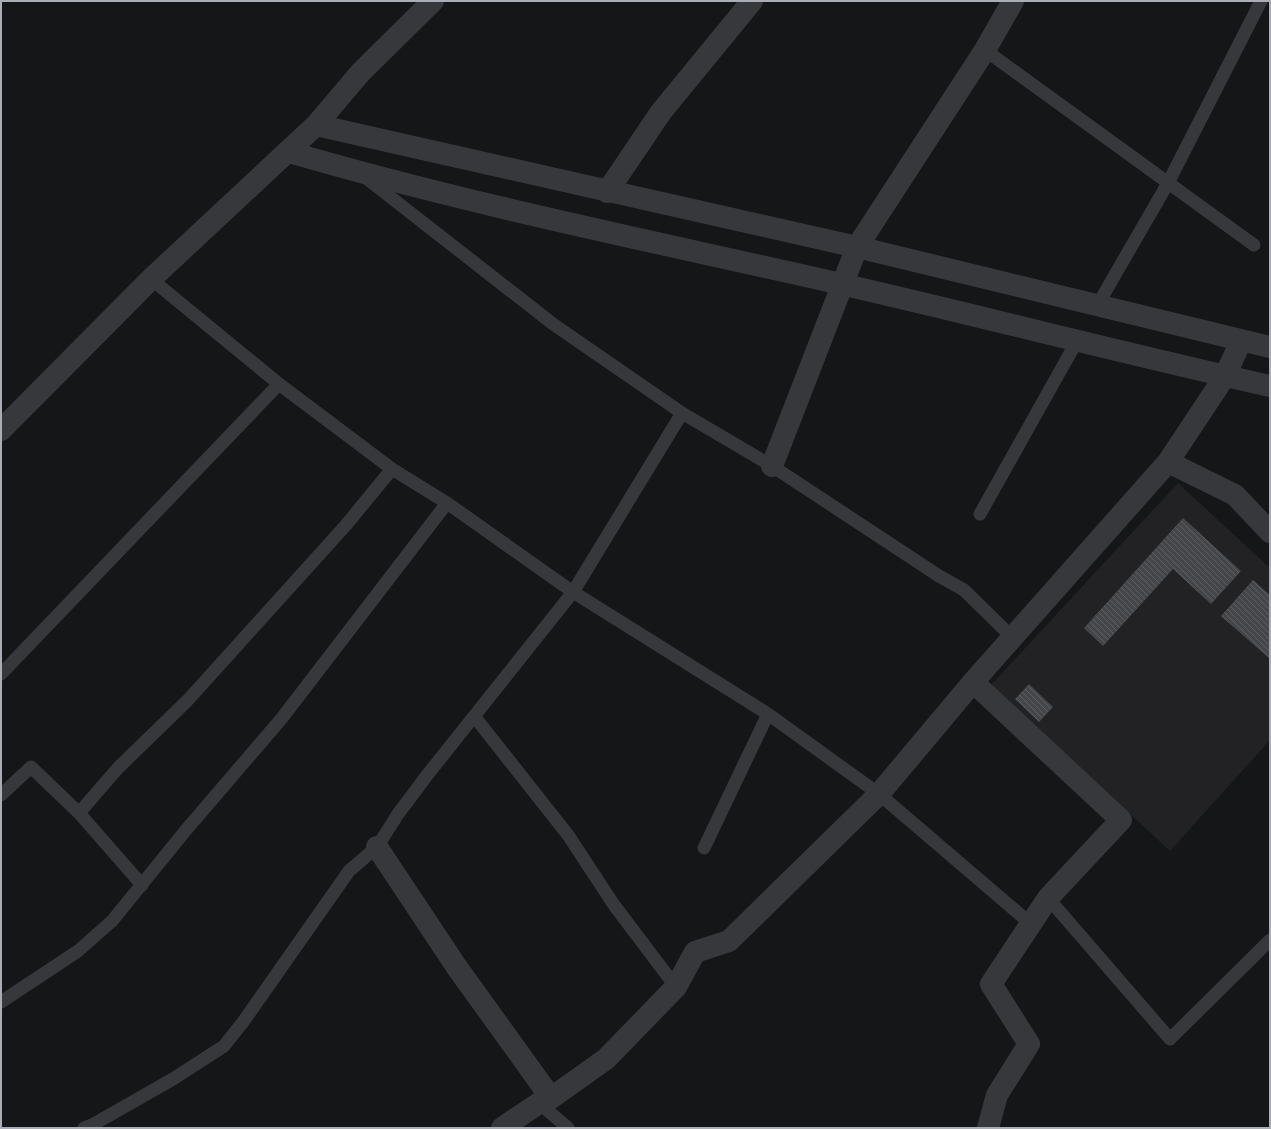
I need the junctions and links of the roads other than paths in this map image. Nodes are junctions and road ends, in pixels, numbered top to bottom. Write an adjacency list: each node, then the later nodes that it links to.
1 (433, 1): 6 (street)
2 (752, 1): 10 (street)
3 (1013, 1): 5 (street)
4 (1261, 1): 9 (lane)
5 (985, 50): 9 (lane); 12 (street)
6 (316, 125): 7 (street); 10 (street)
7 (289, 152): 8 (street); 13 (street)
8 (359, 172): 14 (street); 22 (lane)
9 (1168, 183): 11 (lane); 15 (lane)
10 (606, 192): 12 (street)
11 (1254, 245)
12 (857, 247): 14 (street); 15 (street)
13 (151, 279): 20 (lane); 23 (street)
14 (843, 284): 16 (street); 25 (street)
15 (1097, 306): 17 (street)
16 (1077, 341): 19 (street); 28 (lane)
17 (1241, 341): 18 (street); 19 (street)
18 (1270, 347)
19 (1225, 376): 21 (street); 24 (street)
20 (279, 384): 26 (lane); 32 (lane)
21 (1270, 386)
22 (682, 413): 25 (lane); 30 (lane)
23 (1, 430)
24 (1168, 462): 29 (street); 31 (street)
25 (772, 466): 31 (lane)
26 (392, 469): 27 (lane); 38 (lane)
27 (447, 503): 30 (lane); 41 (lane)
28 (980, 514)
29 (1270, 532)
30 (573, 592): 34 (lane); 35 (lane)
31 (1012, 637): 33 (street)
32 (1, 674)
33 (973, 682): 36 (street); 42 (street)
34 (768, 714): 36 (lane); 40 (lane)
35 (474, 716): 39 (lane); 45 (lane)
36 (879, 794): 43 (lane); 45 (street)
37 (1, 795): 38 (lane)
38 (79, 813): 41 (lane)
39 (377, 847): 47 (street); 48 (lane)
40 (704, 848)
41 (142, 885): 46 (lane)
42 (1048, 898): 43 (street); 44 (lane)
43 (1031, 924): 51 (street)
44 (1270, 940)
45 (676, 987): 47 (street)
46 (1, 1002)
47 (545, 1100): 49 (street); 50 (lane)
48 (84, 1128)
49 (502, 1128)
50 (568, 1128)
51 (988, 1128)

